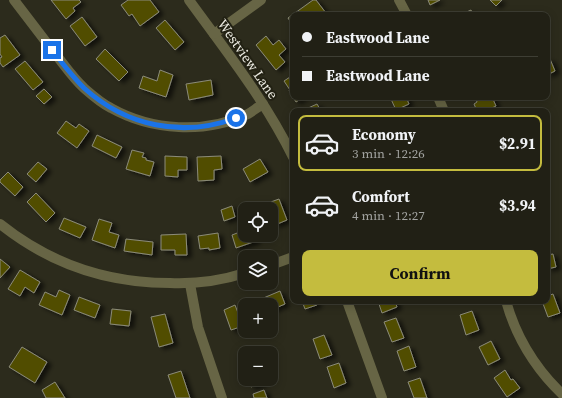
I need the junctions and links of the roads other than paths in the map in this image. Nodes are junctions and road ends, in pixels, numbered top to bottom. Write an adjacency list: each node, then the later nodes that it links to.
1 (14, 0): 7 (street)
2 (189, 0): 6 (street, Westview Lane)
3 (261, 0): 6 (street)
4 (399, 0): 5 (street)
5 (405, 12)
6 (214, 34): 7 (street, Westview Lane)
7 (263, 104): 8 (street, Westview Lane)
8 (290, 151)
9 (0, 224): 13 (street)
10 (290, 258): 11 (street)
11 (278, 262)
12 (238, 275): 13 (street)
13 (190, 284): 17 (street)
14 (348, 304): 18 (street)
15 (507, 304): 16 (street)
16 (562, 394)
17 (222, 398)
18 (382, 398)

